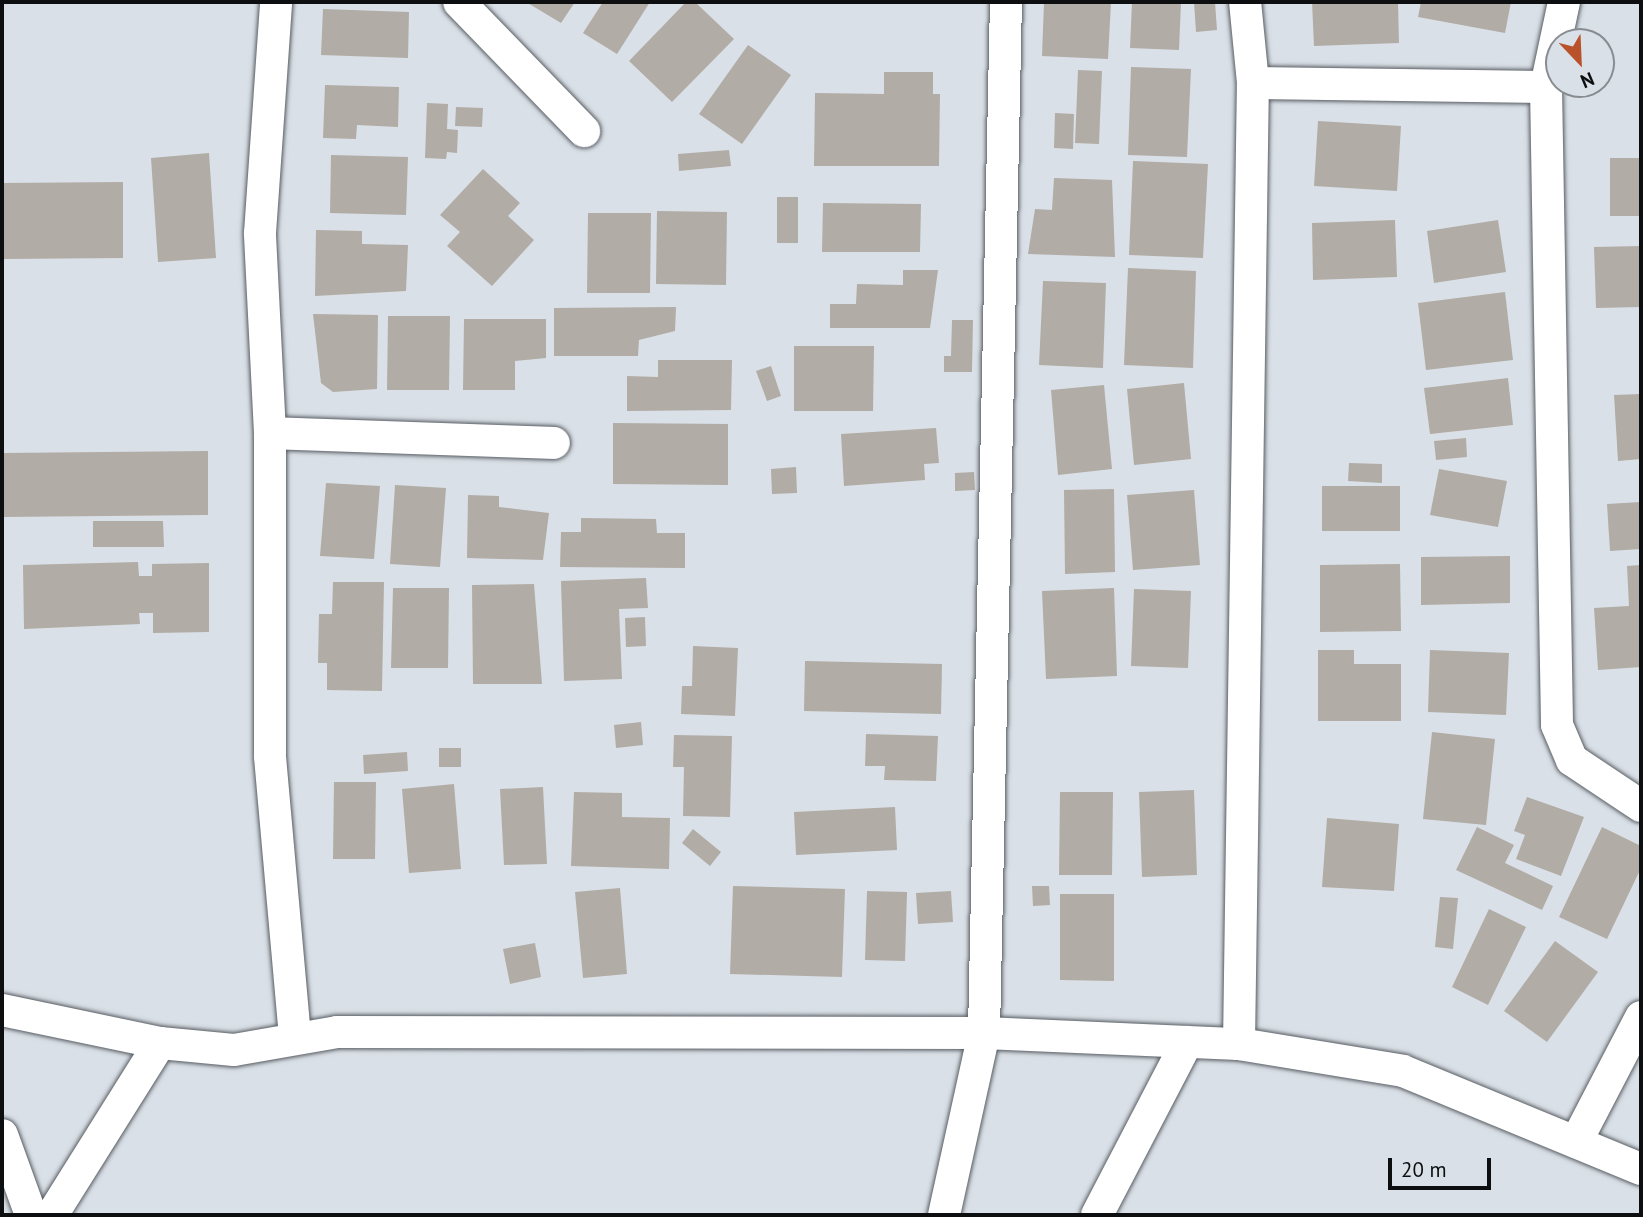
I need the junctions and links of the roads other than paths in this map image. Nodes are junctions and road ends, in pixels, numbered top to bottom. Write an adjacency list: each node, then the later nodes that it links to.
1 (276, 2): 11 (street)
2 (459, 2): 10 (street)
3 (1006, 2): 16 (street)
4 (1245, 2): 7 (street)
5 (1564, 2): 6 (street)
6 (1558, 28)
7 (1253, 83): 8 (street); 20 (street)
8 (1545, 87)
9 (1546, 98): 13 (street)
10 (584, 131)
11 (270, 433): 12 (street); 17 (street)
12 (554, 443)
13 (1641, 806)
14 (2, 1010): 19 (street)
15 (1641, 1017): 22 (street)
16 (984, 1033): 17 (street); 18 (street); 26 (street)
17 (295, 1037): 19 (street)
18 (1187, 1042): 20 (street); 27 (street)
19 (160, 1043): 25 (street)
20 (1238, 1044): 22 (street)
21 (2, 1135): 24 (street)
22 (1576, 1142): 23 (street)
23 (1641, 1169)
24 (31, 1215)
25 (52, 1215)
26 (944, 1215)
27 (1097, 1215)

